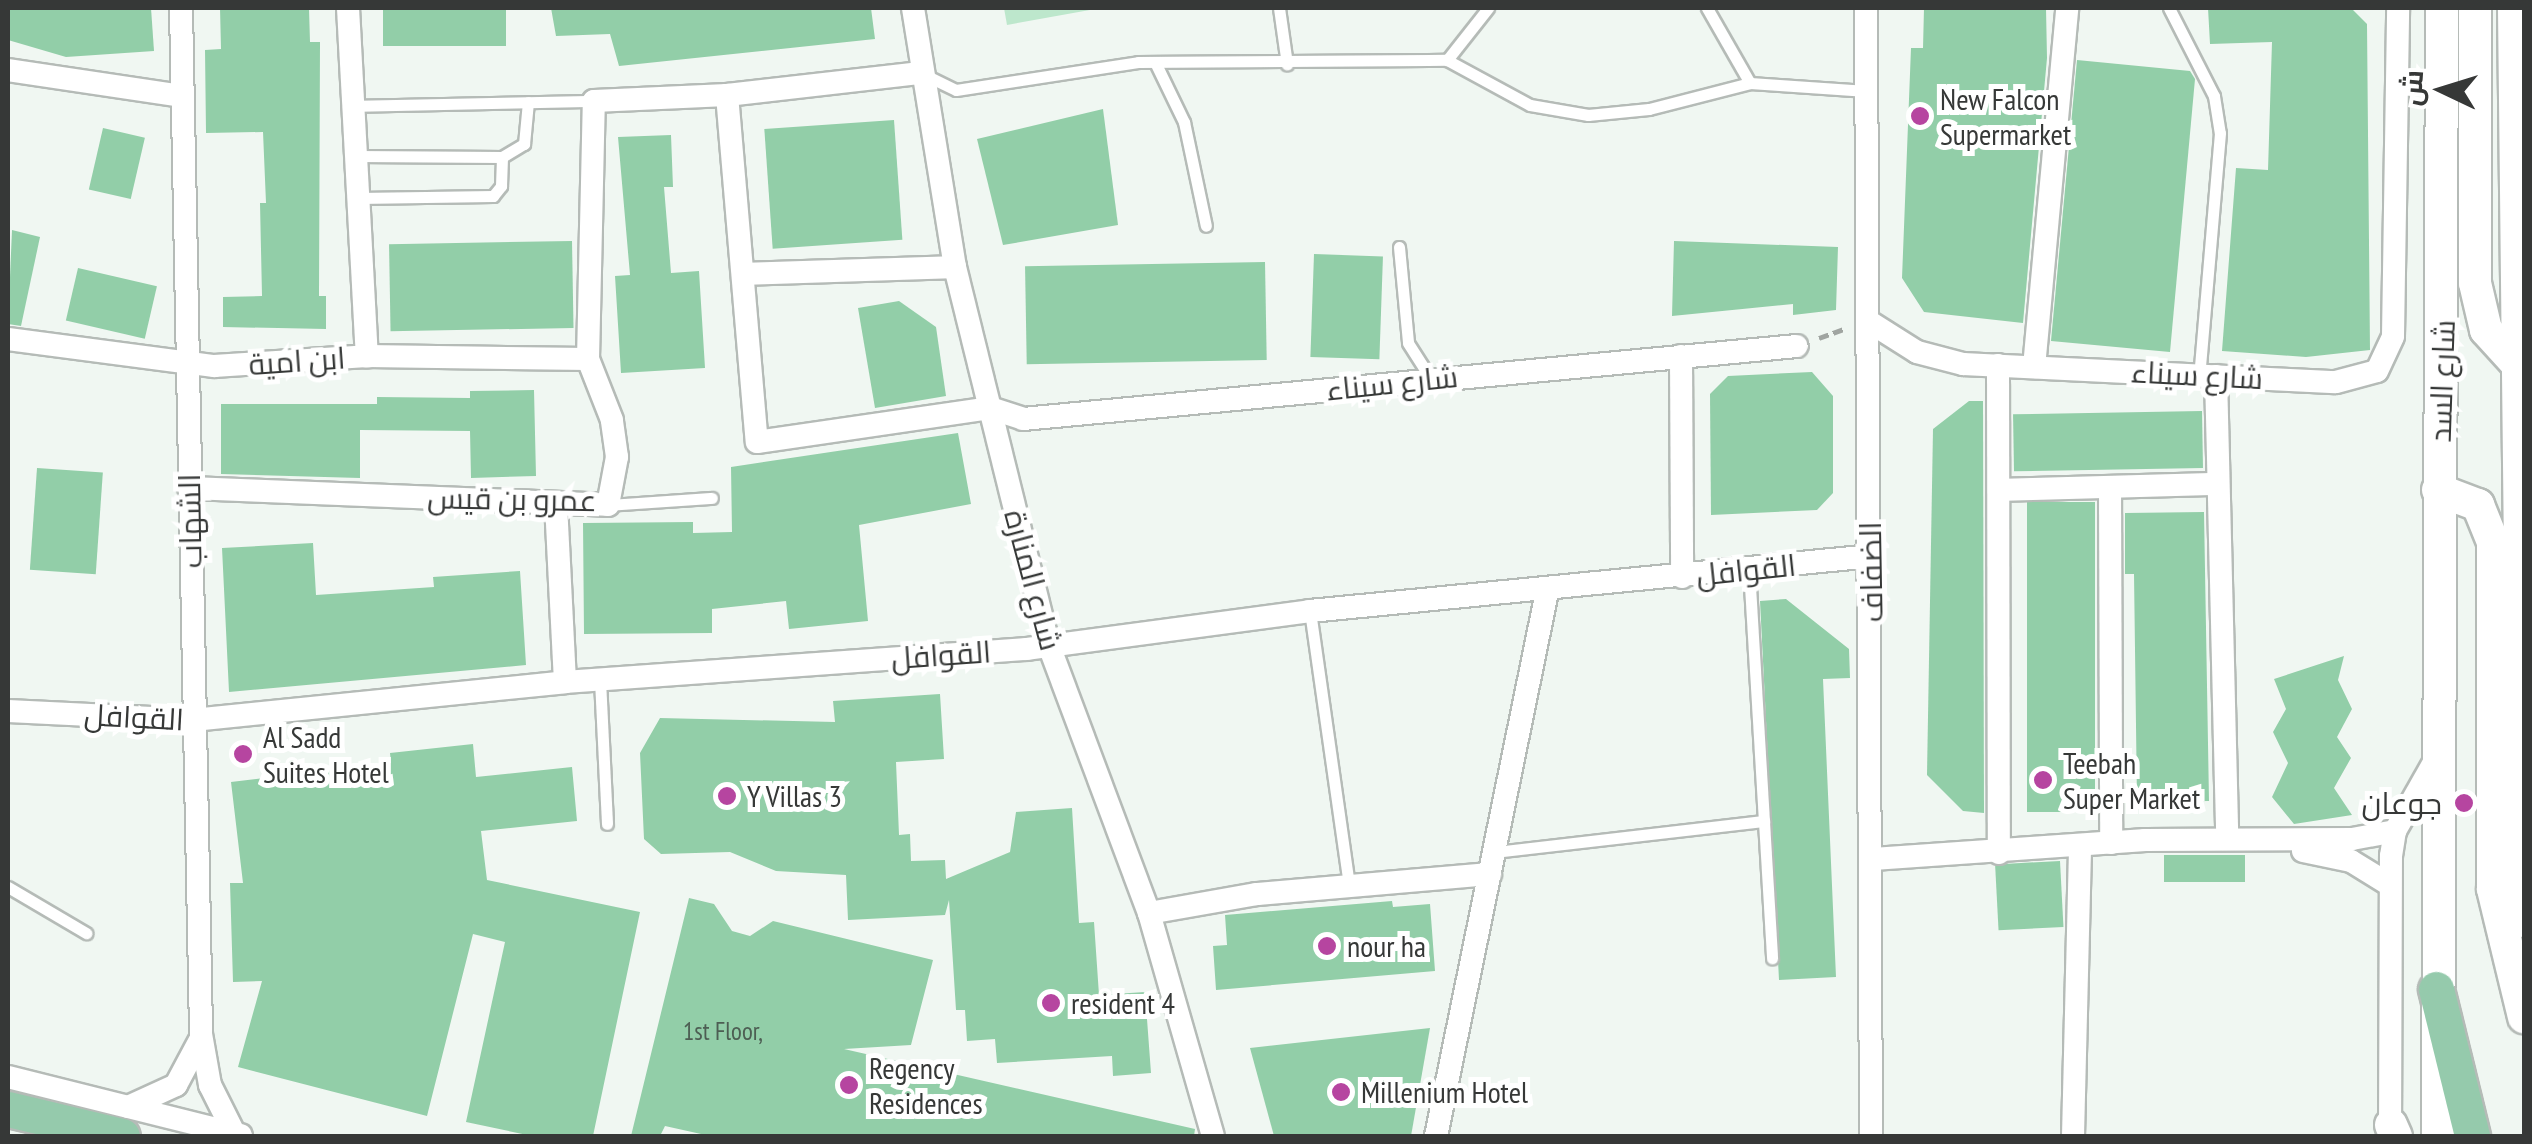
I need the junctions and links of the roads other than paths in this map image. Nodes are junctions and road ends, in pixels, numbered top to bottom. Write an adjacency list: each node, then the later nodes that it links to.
1 (181, 8): 22 (street, الشهاب)
2 (348, 8): 25 (street)
3 (913, 8): 18 (street, شارع المنارة)
4 (1279, 8): 16 (lane)
5 (1488, 8): 14 (lane)
6 (1707, 8): 19 (lane)
7 (1866, 8): 20 (street, الضفاف)
8 (2068, 8): 46 (street)
9 (2169, 8): 47 (lane)
10 (2442, 8): 49 (main road, شارع السد)
11 (2474, 8): 36 (main road)
12 (2514, 8): 28 (main road)
13 (2396, 10): 37 (street, شارع السد)
14 (1446, 60): 16 (lane); 19 (lane)
15 (1154, 62): 16 (lane); 18 (lane); 30 (lane)
16 (1287, 64)
17 (8, 70): 22 (street)
18 (921, 73): 21 (street); 32 (street, شارع المنارة)
19 (1750, 84): 20 (lane)
20 (1868, 90): 35 (street, الضفاف)
21 (727, 95): 23 (street); 33 (street)
22 (182, 96): 44 (street, الشهاب)
23 (594, 100): 24 (lane); 42 (street, عمرو بن قيس)
24 (528, 102): 25 (lane); 27 (lane)
25 (353, 106): 26 (street)
26 (356, 156): 27 (lane); 29 (street)
27 (502, 157): 29 (lane)
28 (2521, 189): 34 (main road)
29 (358, 198): 40 (street)
30 (1206, 226)
31 (1398, 248): 48 (lane)
32 (955, 267): 33 (street); 50 (street, شارع المنارة)
33 (744, 274): 50 (street, شارع سيناء)
34 (2518, 316): 36 (main road); 43 (main road)
35 (1868, 321): 45 (street, شارع سيناء); 59 (street, الضفاف)
36 (2486, 330): 43 (main road); 49 (main road)
37 (2393, 336): 47 (street, شارع سيناء)
38 (8, 338): 44 (street, ابن امية)
39 (1797, 346): 41 (street, شارع سيناء)
40 (367, 356): 42 (street, ابن امية); 44 (street, ابن امية)
41 (1681, 356): 48 (street, شارع سيناء); 62 (street)
42 (588, 359): 58 (street, عمرو بن قيس)
43 (2516, 363): 60 (main road)
44 (189, 364): 53 (street, الشهاب)
45 (1998, 366): 46 (street, شارع سيناء); 54 (street)
46 (2034, 367): 47 (street, شارع سيناء)
47 (2208, 376): 51 (street)
48 (1430, 378): 50 (street, شارع سيناء)
49 (2443, 390): 55 (main road, شارع السد)
50 (990, 408): 65 (street, شارع المنارة)
51 (2218, 484): 52 (street); 75 (street)
52 (2110, 487): 54 (street); 77 (street)
53 (189, 488): 57 (street, عمرو بن قيس); 69 (street, الشهاب)
54 (1998, 490): 79 (street)
55 (2438, 490): 70 (main road, شارع السد); 90 (main road)
56 (712, 498): 58 (lane)
57 (556, 504): 58 (street, عمرو بن قيس); 67 (street)
58 (608, 505)
59 (1872, 556): 61 (street, القوافل); 80 (street, الضفاف)
60 (2521, 560): 73 (main road)
61 (1749, 570): 62 (street, القوافل); 71 (lane)
62 (1682, 577): 63 (street, القوافل)
63 (1547, 592): 64 (street, القوافل); 81 (street)
64 (1310, 611): 65 (street, القوافل); 82 (lane)
65 (1048, 643): 66 (street, القوافل); 85 (street, شارع المنارة)
66 (600, 680): 67 (street, القوافل); 72 (lane)
67 (565, 682): 69 (street, القوافل)
68 (8, 711): 69 (street, القوافل)
69 (194, 720): 91 (street, الشهاب)
70 (2438, 754): 74 (street, شارع السد); 89 (main road, شارع السد)
71 (1764, 821): 81 (lane); 88 (lane)
72 (607, 824)
73 (2524, 826): 86 (main road)
74 (2395, 830): 76 (street); 83 (street, شارع السد)
75 (2227, 839): 76 (street); 77 (street)
76 (2287, 842): 83 (street)
77 (2111, 843): 78 (street)
78 (2080, 848): 79 (street); 100 (street)
79 (1999, 853): 80 (street)
80 (1872, 859): 95 (street, الضفاف)
81 (1492, 863): 82 (street); 99 (street)
82 (1349, 885): 85 (street)
83 (2390, 885): 96 (street, شارع السد)
84 (8, 887): 87 (lane)
85 (1149, 913): 98 (street, شارع المنارة)
86 (2524, 921)
87 (86, 933)
88 (1772, 958)
89 (2436, 989): 101 (main road, شارع السد); 102 (main road)
90 (2524, 1016)
91 (201, 1034): 94 (street, الشهاب); 97 (street, الشهاب)
92 (8, 1077): 94 (street)
93 (8, 1108): 94 (main road)
94 (123, 1122): 97 (street)
95 (1867, 1133)
96 (2392, 1133)
97 (242, 1135)
98 (1213, 1136)
99 (1436, 1136)
100 (2073, 1136)
101 (2438, 1136)
102 (2472, 1136)

